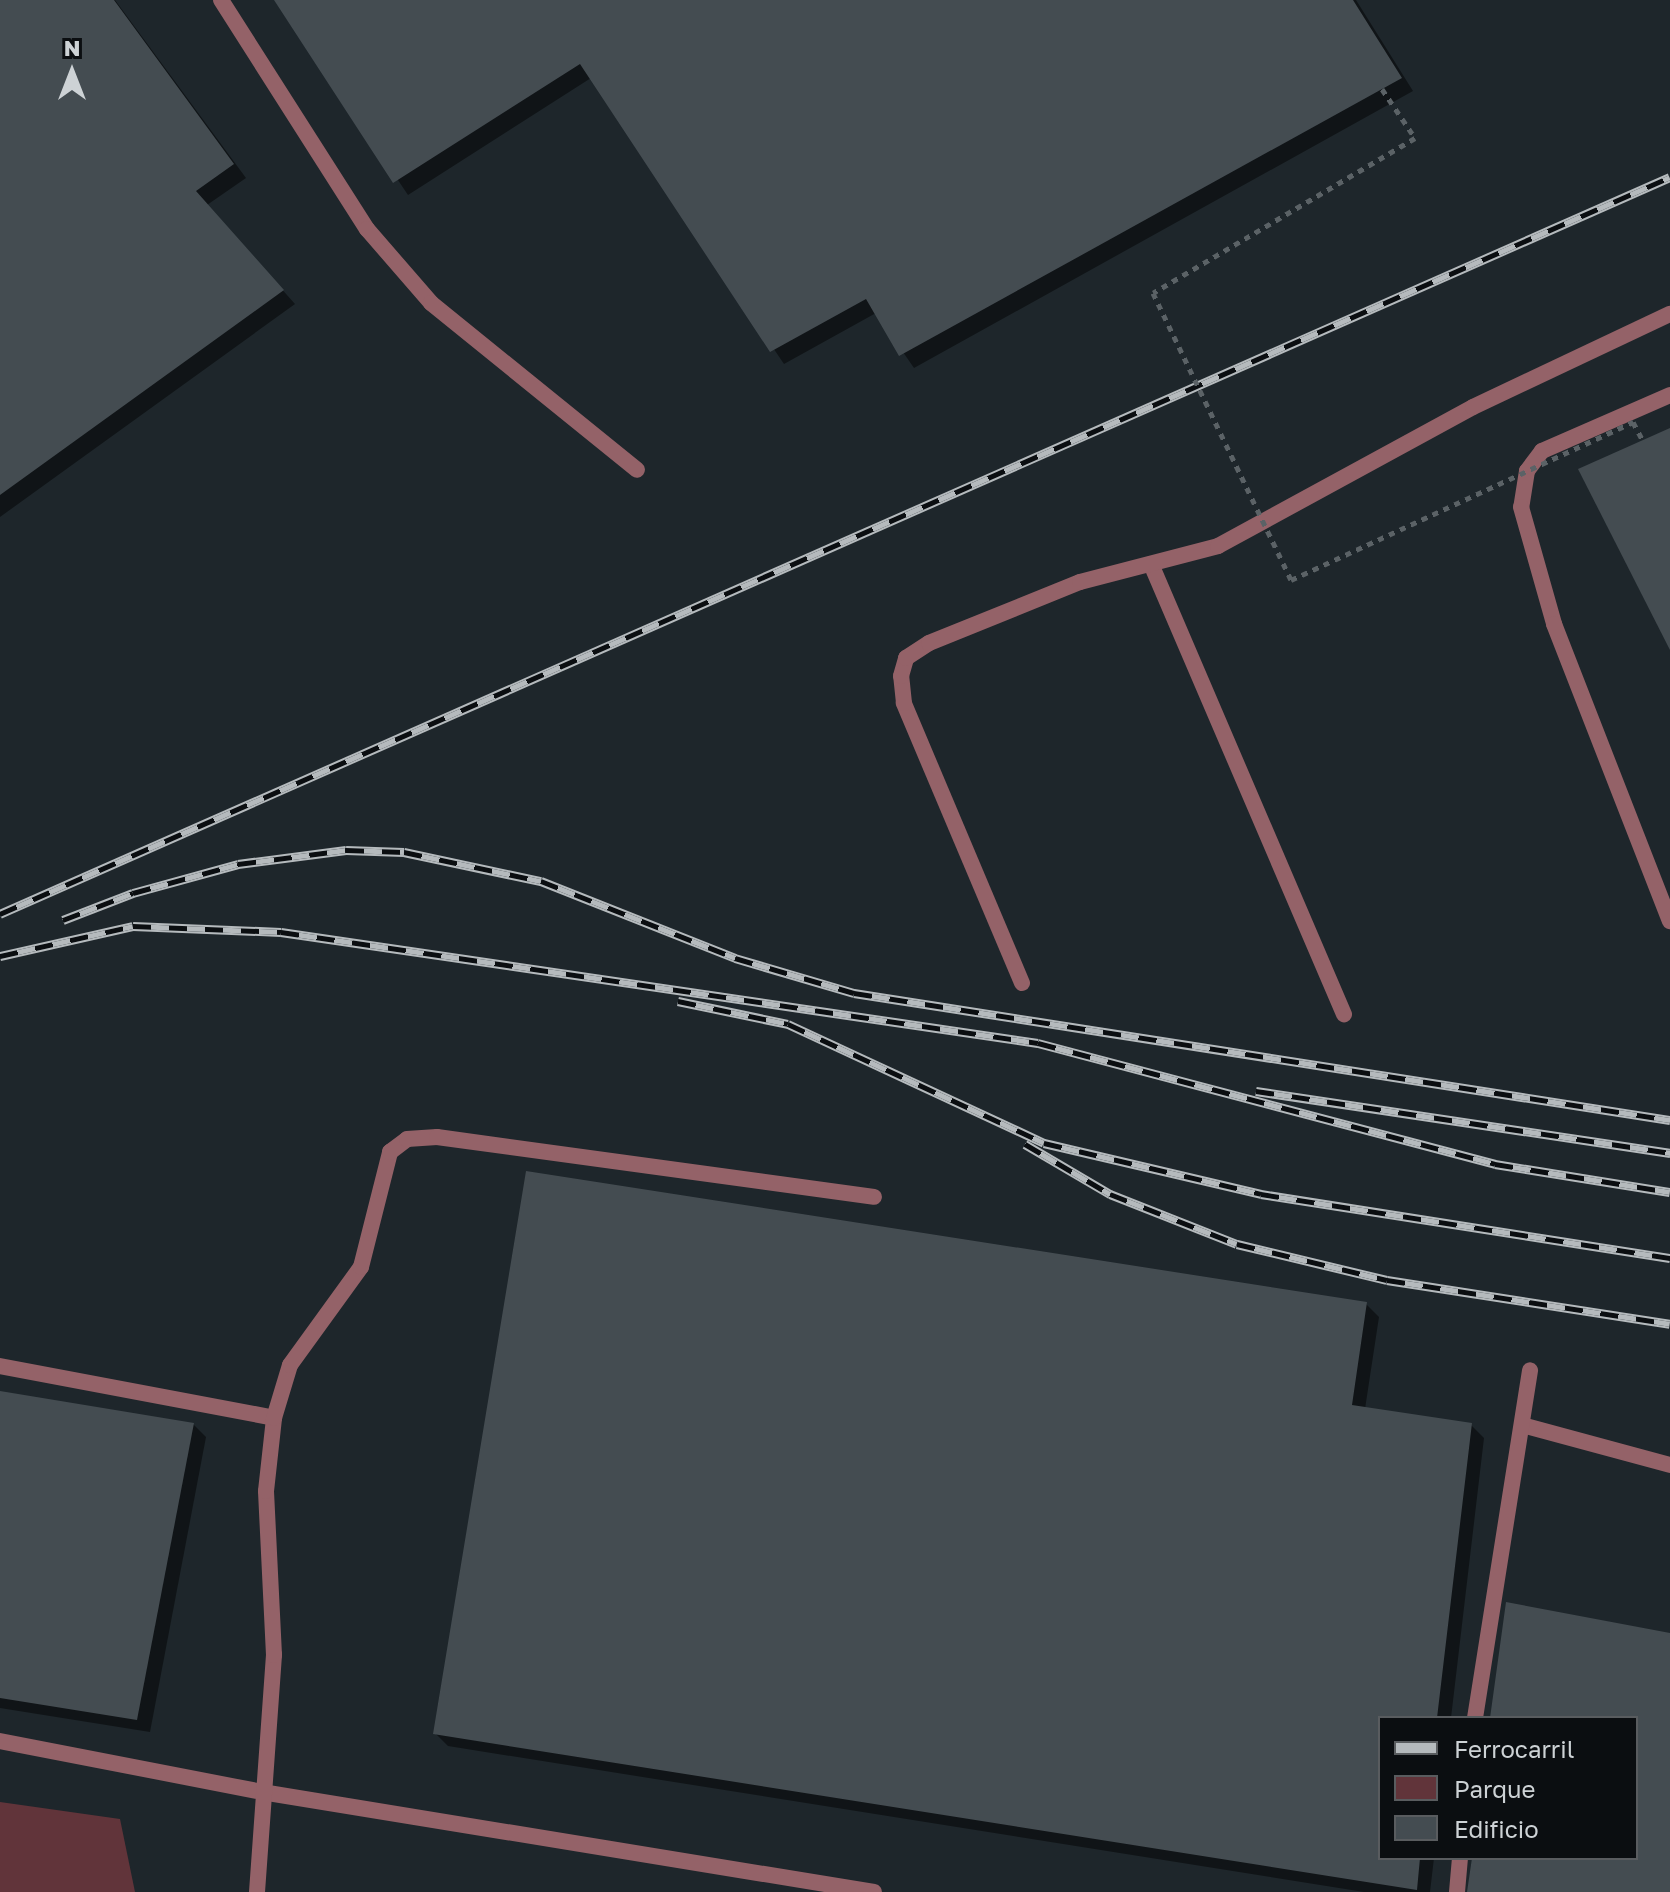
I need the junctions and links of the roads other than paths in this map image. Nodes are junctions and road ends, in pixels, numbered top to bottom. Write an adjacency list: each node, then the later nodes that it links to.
1 (221, 0): 4 (lane)
2 (1670, 314): 5 (lane)
3 (1670, 395): 6 (lane)
4 (637, 470)
5 (1151, 564): 7 (lane); 8 (lane)
6 (1670, 921)
7 (1022, 983)
8 (1344, 1014)
9 (874, 1197): 12 (lane)
10 (0, 1366): 12 (lane)
11 (1530, 1370): 13 (lane)
12 (274, 1418): 17 (lane)
13 (1522, 1425): 14 (lane); 15 (lane)
14 (1670, 1465)
15 (1475, 1716)
16 (0, 1741): 17 (lane)
17 (268, 1793): 19 (lane); 20 (lane)
18 (1460, 1860): 21 (lane)
19 (257, 1892)
20 (874, 1892)
21 (1457, 1892)

